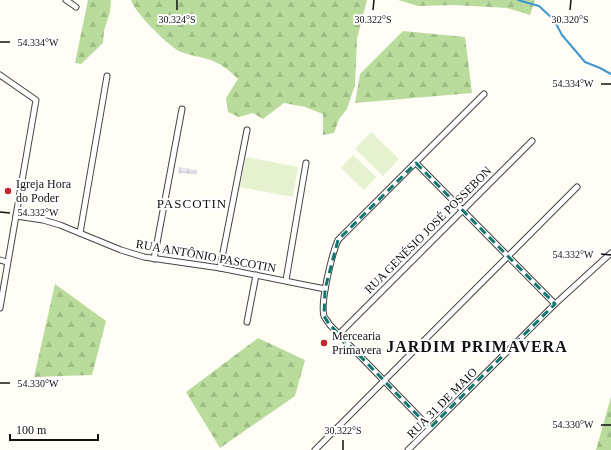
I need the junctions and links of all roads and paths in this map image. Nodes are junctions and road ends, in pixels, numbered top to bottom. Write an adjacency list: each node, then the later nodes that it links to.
1 (66, 0): 2 (street)
2 (76, 6)
3 (0, 75): 13 (street)
4 (107, 76): 14 (street)
5 (484, 94): 10 (street)
6 (182, 109): 17 (street)
7 (247, 130): 20 (street)
8 (532, 140): 12 (street, RUA GENÉSIO JOSÉ POSSEBON)
9 (306, 163): 22 (street)
10 (416, 163): 12 (street); 23 (street)
11 (577, 187): 16 (street)
12 (462, 211): 16 (street); 27 (street, RUA GENÉSIO JOSÉ POSSEBON)
13 (16, 216): 14 (street, RUA ANTÔNIO PASCOTIN); 19 (street)
14 (80, 233): 17 (street, RUA ANTÔNIO PASCOTIN)
15 (611, 253): 24 (street, RUA 31 DE MAIO)
16 (508, 257): 24 (street); 28 (street)
17 (154, 258): 20 (street, RUA ANTÔNIO PASCOTIN)
18 (0, 260): 19 (street)
19 (7, 262): 25 (street)
20 (220, 268): 21 (street, RUA ANTÔNIO PASCOTIN)
21 (256, 275): 22 (street, RUA ANTÔNIO PASCOTIN); 26 (street)
22 (286, 280): 23 (street, RUA ANTÔNIO PASCOTIN)
23 (325, 289): 27 (street)
24 (555, 304): 29 (street, RUA 31 DE MAIO)
25 (0, 308)
26 (247, 322)
27 (339, 334): 28 (street)
28 (385, 380): 29 (street); 30 (street)
29 (430, 428): 31 (street, RUA 31 DE MAIO)
30 (315, 450)
31 (408, 450)

